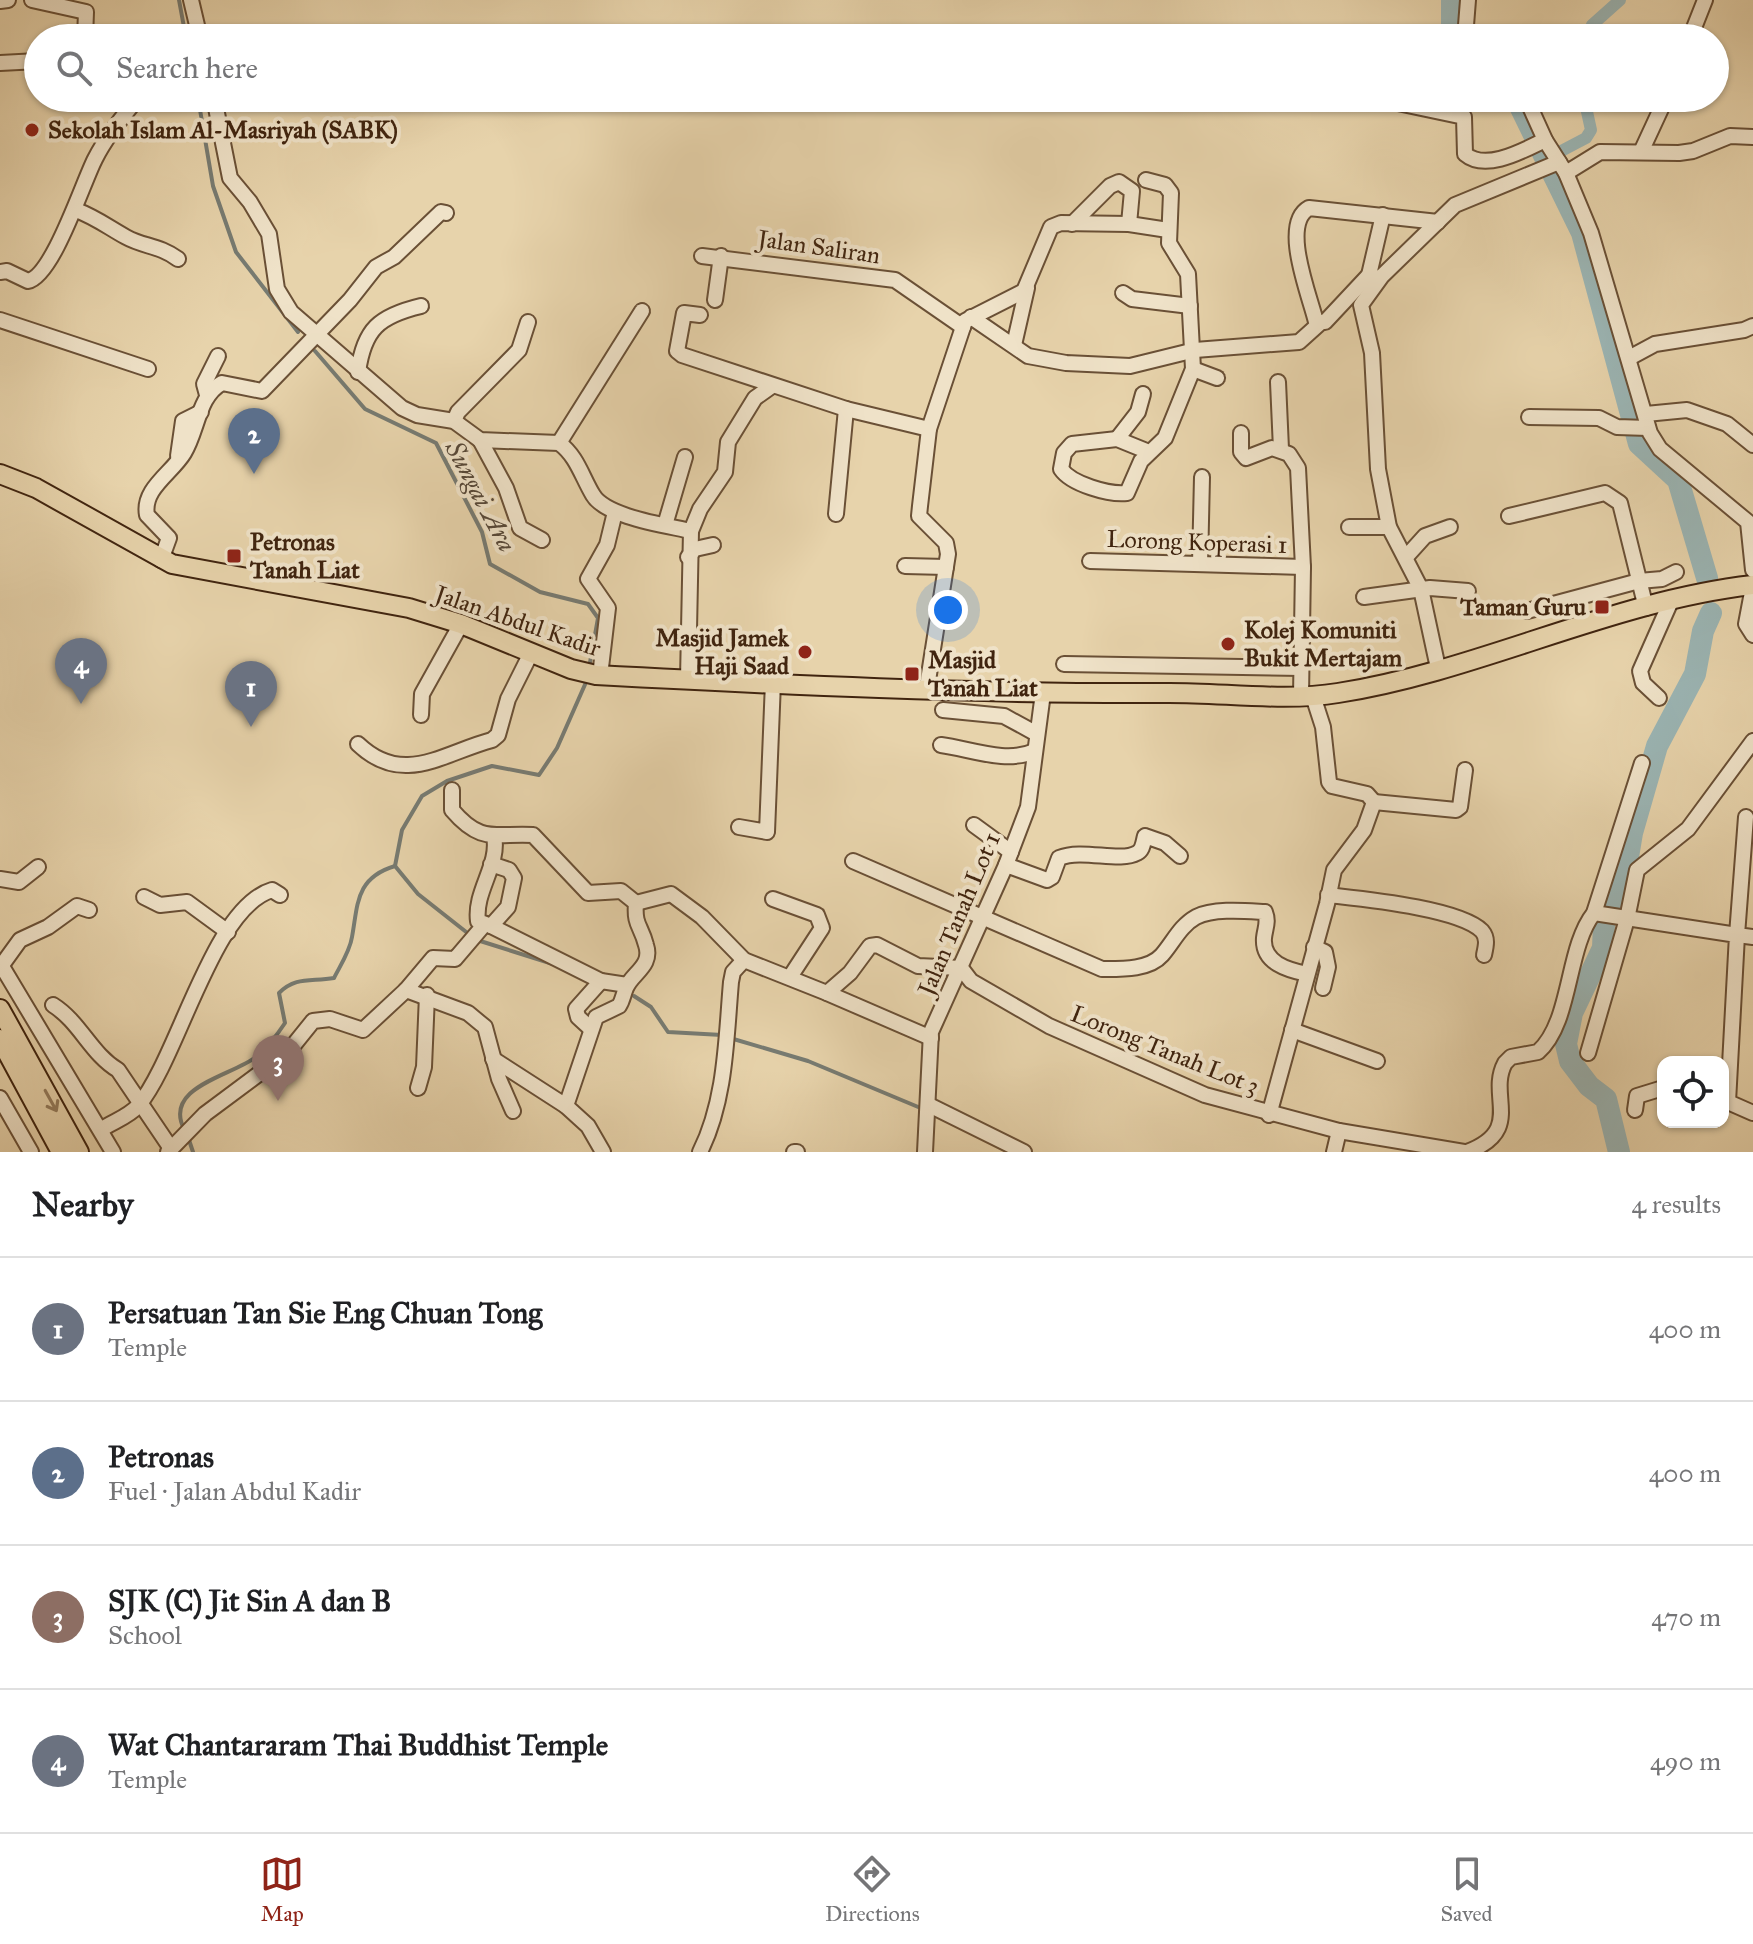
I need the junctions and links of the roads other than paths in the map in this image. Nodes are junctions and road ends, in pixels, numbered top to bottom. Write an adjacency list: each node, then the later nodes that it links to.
1 (8, 0): 6 (street)
2 (32, 0): 7 (street)
3 (191, 0): 8 (street)
4 (1468, 0): 9 (street)
5 (1705, 0): 10 (street)
6 (0, 1)
7 (86, 24)
8 (197, 24)
9 (1466, 24)
10 (1696, 24)
11 (24, 62): 12 (street)
12 (0, 63)
13 (128, 112): 23 (street)
14 (217, 112): 47 (street)
15 (1440, 112): 19 (street)
16 (1531, 112): 19 (street)
17 (1660, 112): 20 (street)
18 (1753, 137): 20 (street)
19 (1541, 143): 21 (street)
20 (1641, 152): 21 (street)
21 (1561, 165): 26 (street); 51 (street)
22 (1146, 180): 29 (street)
23 (76, 210): 32 (street); 33 (street)
24 (446, 213): 47 (street)
25 (1383, 215): 26 (street); 34 (street); 45 (street)
26 (1438, 222): 34 (street)
27 (1072, 224): 28 (street); 28 (street); 35 (street)
28 (1129, 224): 29 (street)
29 (1168, 230): 39 (street)
30 (702, 256): 31 (street, Jalan Saliran)
31 (721, 256): 37 (street); 44 (street, Jalan Saliran)
32 (178, 259)
33 (0, 272)
34 (1374, 277): 45 (street); 81 (street)
35 (1027, 288): 44 (street); 48 (street)
36 (1123, 293): 39 (street)
37 (715, 300)
38 (421, 306): 54 (street)
39 (1190, 306): 49 (street)
40 (642, 311): 68 (street)
41 (700, 315): 57 (street)
42 (0, 320): 52 (street)
43 (528, 322): 62 (street)
44 (967, 322): 48 (street, Jalan Saliran); 64 (street)
45 (1319, 324): 49 (street)
46 (1753, 326): 51 (street)
47 (316, 335): 54 (street); 59 (street)
48 (1014, 345): 49 (street)
49 (1192, 351): 53 (street)
50 (218, 356): 59 (street)
51 (1629, 358): 63 (street)
52 (148, 369)
53 (1193, 369): 55 (street); 71 (street)
54 (358, 372): 62 (street)
55 (1217, 378)
56 (1278, 382): 70 (street)
57 (772, 386): 60 (street); 83 (street)
58 (1143, 394): 66 (street)
59 (207, 395): 88 (street)
60 (846, 409): 64 (street); 76 (street)
61 (1529, 417): 63 (street)
62 (454, 421): 67 (street)
63 (1642, 423): 69 (street); 78 (street)
64 (929, 429): 92 (street)
65 (1241, 433): 70 (street)
66 (1117, 439): 71 (street); 71 (street)
67 (480, 440): 68 (street); 84 (street)
68 (559, 443): 75 (street)
69 (1753, 445)
70 (1281, 449): 93 (street)
71 (1149, 452)
72 (685, 457): 79 (street)
73 (0, 474): 88 (main road, Jalan Abdul Kadir)
74 (1202, 477): 90 (street)
75 (615, 512): 79 (street); 110 (street)
76 (836, 514)
77 (1509, 516): 96 (street)
78 (1752, 524): 94 (street)
79 (665, 525): 83 (street)
80 (1349, 527): 81 (street)
81 (1389, 527): 87 (street)
82 (1450, 527): 87 (street)
83 (691, 531): 86 (street)
84 (542, 540)
85 (713, 545): 86 (street)
86 (688, 557): 111 (street)
87 (1406, 557): 98 (street)
88 (161, 560): 104 (main road, Jalan Abdul Kadir)
89 (1090, 561): 90 (street, Lorong Koperasi 1)
90 (1200, 564): 93 (street, Lorong Koperasi 1)
91 (905, 566): 92 (street)
92 (946, 567): 113 (street)
93 (1303, 567): 108 (street)
94 (1753, 570)
95 (1676, 572): 96 (street)
96 (1639, 581): 102 (street); 103 (street)
97 (1753, 586): 101 (main road, Jalan Abdul Kadir); 105 (street)
98 (1421, 589): 99 (street); 100 (street); 109 (street)
99 (1468, 591)
100 (1364, 597)
101 (1671, 601): 102 (main road, Jalan Abdul Kadir); 116 (street)
102 (1646, 608): 109 (main road, Jalan Abdul Kadir)
103 (1527, 611)
104 (461, 624): 106 (main road, Jalan Abdul Kadir); 118 (street)
105 (1753, 635)
106 (531, 653): 110 (main road, Jalan Abdul Kadir); 121 (street)
107 (1064, 664): 108 (street)
108 (1301, 668): 115 (street)
109 (1438, 668): 115 (main road, Jalan Abdul Kadir)
110 (592, 674): 111 (main road, Jalan Abdul Kadir)
111 (688, 679): 112 (main road, Jalan Abdul Kadir)
112 (773, 682): 113 (main road, Jalan Abdul Kadir); 130 (street)
113 (927, 687): 114 (main road, Jalan Abdul Kadir)
114 (1043, 693): 115 (main road, Jalan Abdul Kadir); 119 (street, Jalan Tanah Lot 1)
115 (1307, 696): 127 (street)
116 (1659, 698)
117 (943, 710): 119 (street)
118 (421, 715)
119 (1037, 734): 123 (street, Jalan Tanah Lot 1)
120 (1753, 741): 144 (street)
121 (358, 744)
122 (941, 745): 123 (street)
123 (1035, 751): 133 (street, Jalan Tanah Lot 1)
124 (1642, 763): 144 (street, Lorong Tanah Lot 3)
125 (1465, 770): 127 (street)
126 (452, 790): 131 (street)
127 (1374, 802): 139 (street)
128 (1746, 817): 148 (street)
129 (974, 825): 133 (street)
130 (739, 827)
131 (494, 836): 135 (street); 142 (street)
132 (1180, 856): 133 (street)
133 (1008, 859): 145 (street, Jalan Tanah Lot 1)
134 (853, 861): 145 (street)
135 (491, 864): 146 (street); 146 (street)
136 (38, 867): 137 (street)
137 (0, 879)
138 (280, 895): 147 (street)
139 (1328, 895): 150 (street); 151 (street)
140 (144, 897): 147 (street)
141 (773, 899): 156 (street)
142 (636, 903): 152 (street); 158 (street)
143 (89, 910): 153 (street)
144 (1611, 916): 148 (street); 169 (street); 197 (street, Lorong Tanah Lot 3)
145 (982, 917): 154 (street, Jalan Tanah Lot 1); 155 (street)
146 (485, 927): 157 (street); 160 (street)
147 (228, 932): 177 (street)
148 (1737, 935): 149 (street); 170 (street)
149 (1753, 937)
150 (1314, 947): 155 (street); 159 (street)
151 (1484, 955)
152 (744, 960): 156 (street); 193 (street)
153 (1, 964): 184 (street)
154 (961, 968): 161 (street); 167 (street, Jalan Tanah Lot 1); 183 (street, Lorong Tanah Lot 3)
155 (1307, 974): 166 (street)
156 (790, 977): 161 (street)
157 (601, 981): 158 (street); 165 (street)
158 (627, 985): 165 (street)
159 (1323, 988)
160 (406, 990): 162 (street); 186 (street)
161 (827, 993): 167 (street)
162 (427, 995): 171 (street); 173 (street)
163 (53, 1005): 177 (street)
164 (0, 1009): 190 (main road, one-way to 190)
165 (590, 1028): 179 (street)
166 (1292, 1030): 172 (street); 183 (street)
167 (931, 1038): 178 (street, Jalan Tanah Lot 1)
168 (0, 1039): 189 (main road)
169 (1588, 1053)
170 (1728, 1056)
171 (493, 1059): 179 (street); 181 (street)
172 (1377, 1061)
173 (418, 1088)
174 (1657, 1090): 180 (street)
175 (0, 1098): 188 (street)
176 (1729, 1104): 182 (street)
177 (138, 1105): 184 (street); 186 (street)
178 (929, 1105): 194 (street, Jalan Tanah Lot 1); 195 (street)
179 (566, 1106): 192 (street)
180 (1635, 1110)
181 (513, 1111)
182 (1753, 1113)
183 (1269, 1115): 185 (street, Lorong Tanah Lot 3)
184 (102, 1129): 191 (street)
185 (1339, 1131): 187 (street, Lorong Tanah Lot 3); 196 (street)
186 (173, 1146)
187 (1400, 1147): 197 (street, Lorong Tanah Lot 3)
188 (31, 1152)
189 (61, 1152)
190 (79, 1152)
191 (113, 1152)
192 (603, 1152)
193 (700, 1152)
194 (925, 1152)
195 (1024, 1152)
196 (1334, 1152)
197 (1466, 1152)

